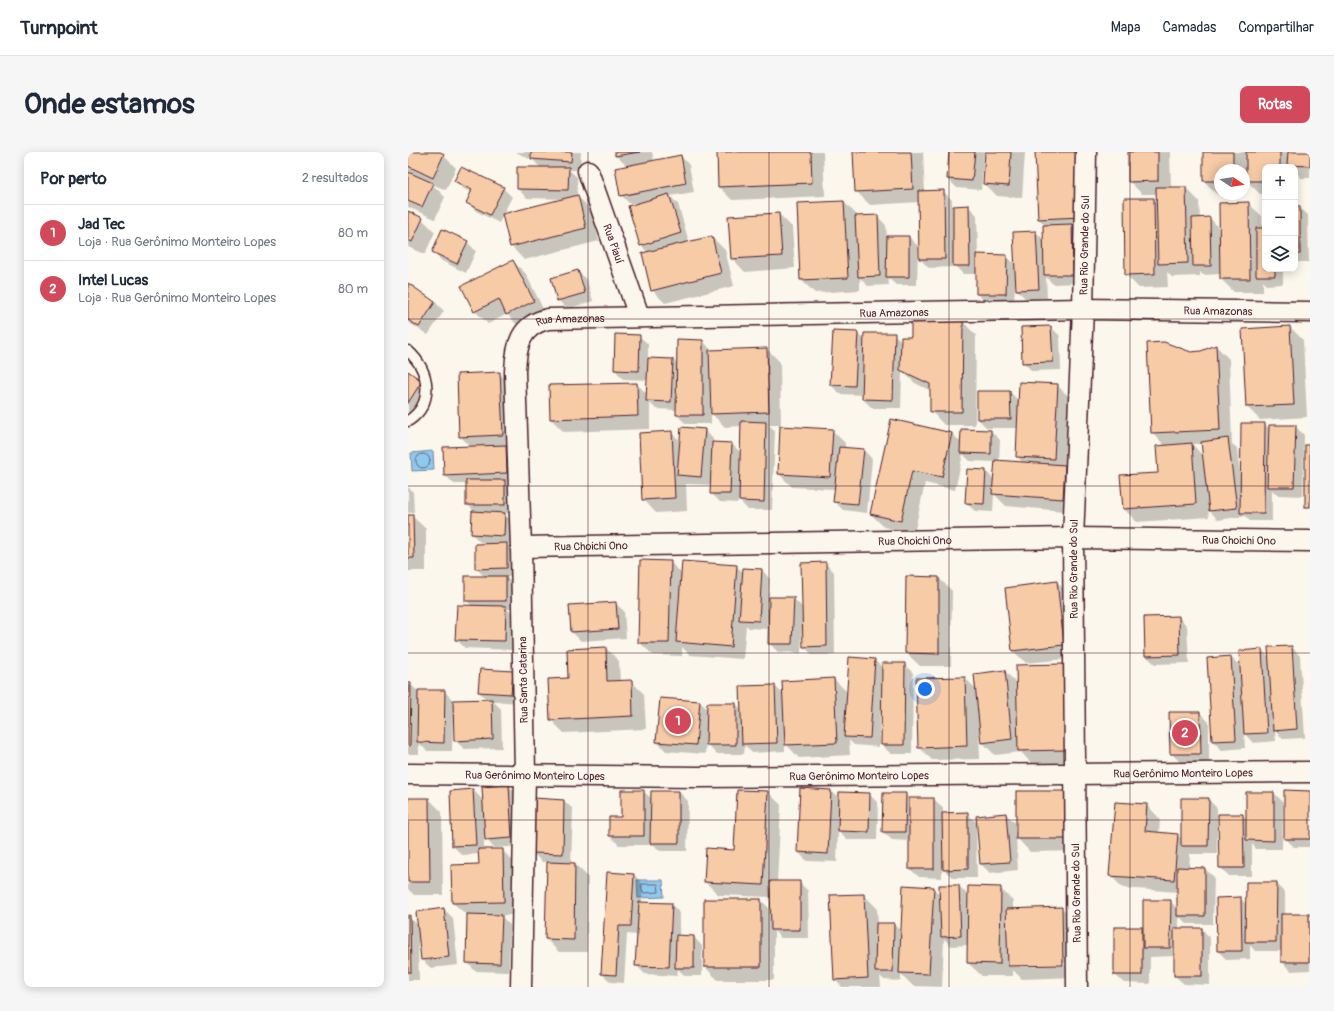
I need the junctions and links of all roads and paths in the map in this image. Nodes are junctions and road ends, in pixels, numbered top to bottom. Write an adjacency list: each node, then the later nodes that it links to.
1 (1086, 152): 3 (street, Rua Rio Grande do Sul)
2 (588, 171): 5 (street, Rua Piauí)
3 (1083, 309): 4 (street, Rua Amazonas); 5 (street, Rua Amazonas); 9 (street, Rua Rio Grande do Sul)
4 (1310, 312)
5 (639, 316): 7 (street, Rua Amazonas)
6 (408, 351): 8 (lane)
7 (515, 372): 11 (street, Rua Santa Catarina)
8 (408, 421)
9 (1073, 538): 10 (street, Rua Choichi Ono); 11 (street, Rua Choichi Ono); 13 (street, Rua Rio Grande do Sul)
10 (1310, 541)
11 (521, 547): 15 (street, Rua Santa Catarina)
12 (1310, 772): 13 (street, Rua Gerônimo Monteiro Lopes)
13 (1074, 773): 15 (street, Rua Gerônimo Monteiro Lopes); 17 (street, Rua Rio Grande do Sul)
14 (408, 774): 15 (street, Rua Gerônimo Monteiro Lopes)
15 (525, 774): 16 (street, Rua Santa Catarina)
16 (521, 987)
17 (1077, 987)

